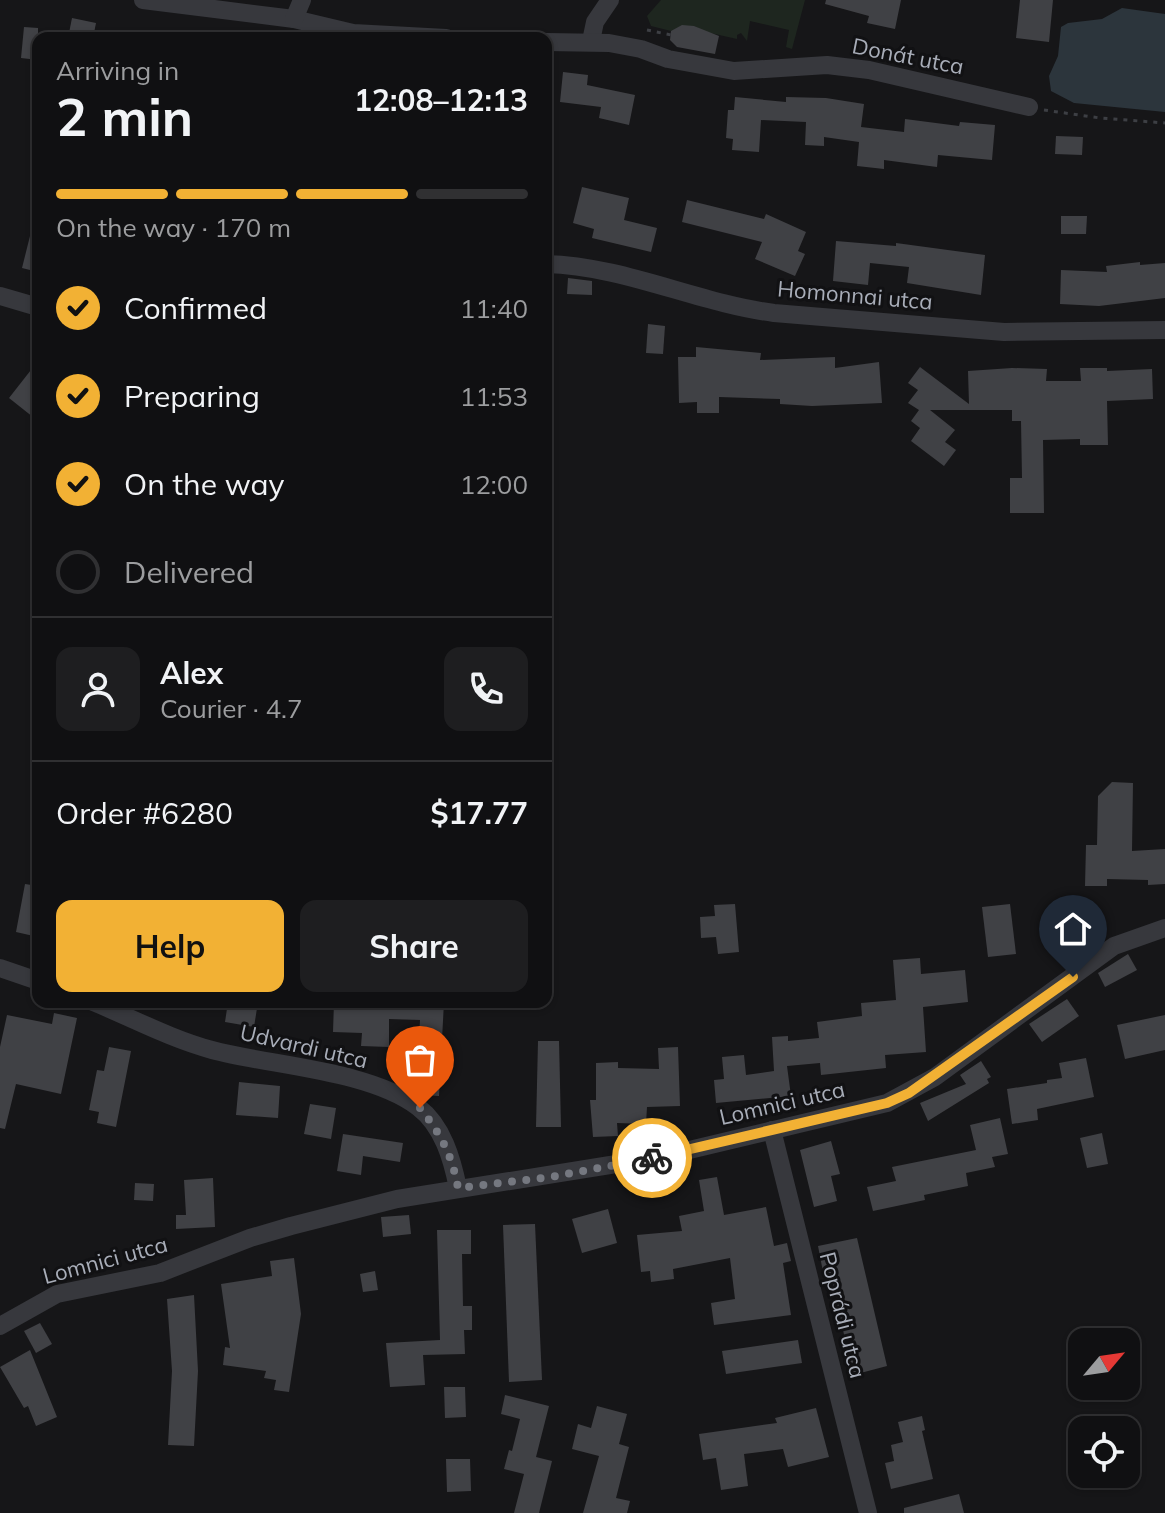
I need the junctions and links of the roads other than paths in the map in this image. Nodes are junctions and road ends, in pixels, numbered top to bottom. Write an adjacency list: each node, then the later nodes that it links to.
1 (143, 0): 4 (street)
2 (302, 0): 4 (street)
3 (610, 0): 6 (street)
4 (294, 19): 5 (street)
5 (341, 32)
6 (591, 41): 7 (street, Donát utca); 8 (street, Donát utca)
7 (552, 42)
8 (1029, 107)
9 (552, 265): 12 (street, Homonnai utca)
10 (0, 296): 11 (street)
11 (32, 305)
12 (1165, 330)
13 (1165, 928): 17 (street, Lomnici utca)
14 (0, 968): 15 (street)
15 (32, 979)
16 (108, 1008): 18 (street, Udvardi utca)
17 (772, 1130): 18 (street, Lomnici utca); 20 (street, Poprádi utca)
18 (458, 1188): 19 (street, Lomnici utca)
19 (0, 1326)
20 (868, 1513)

